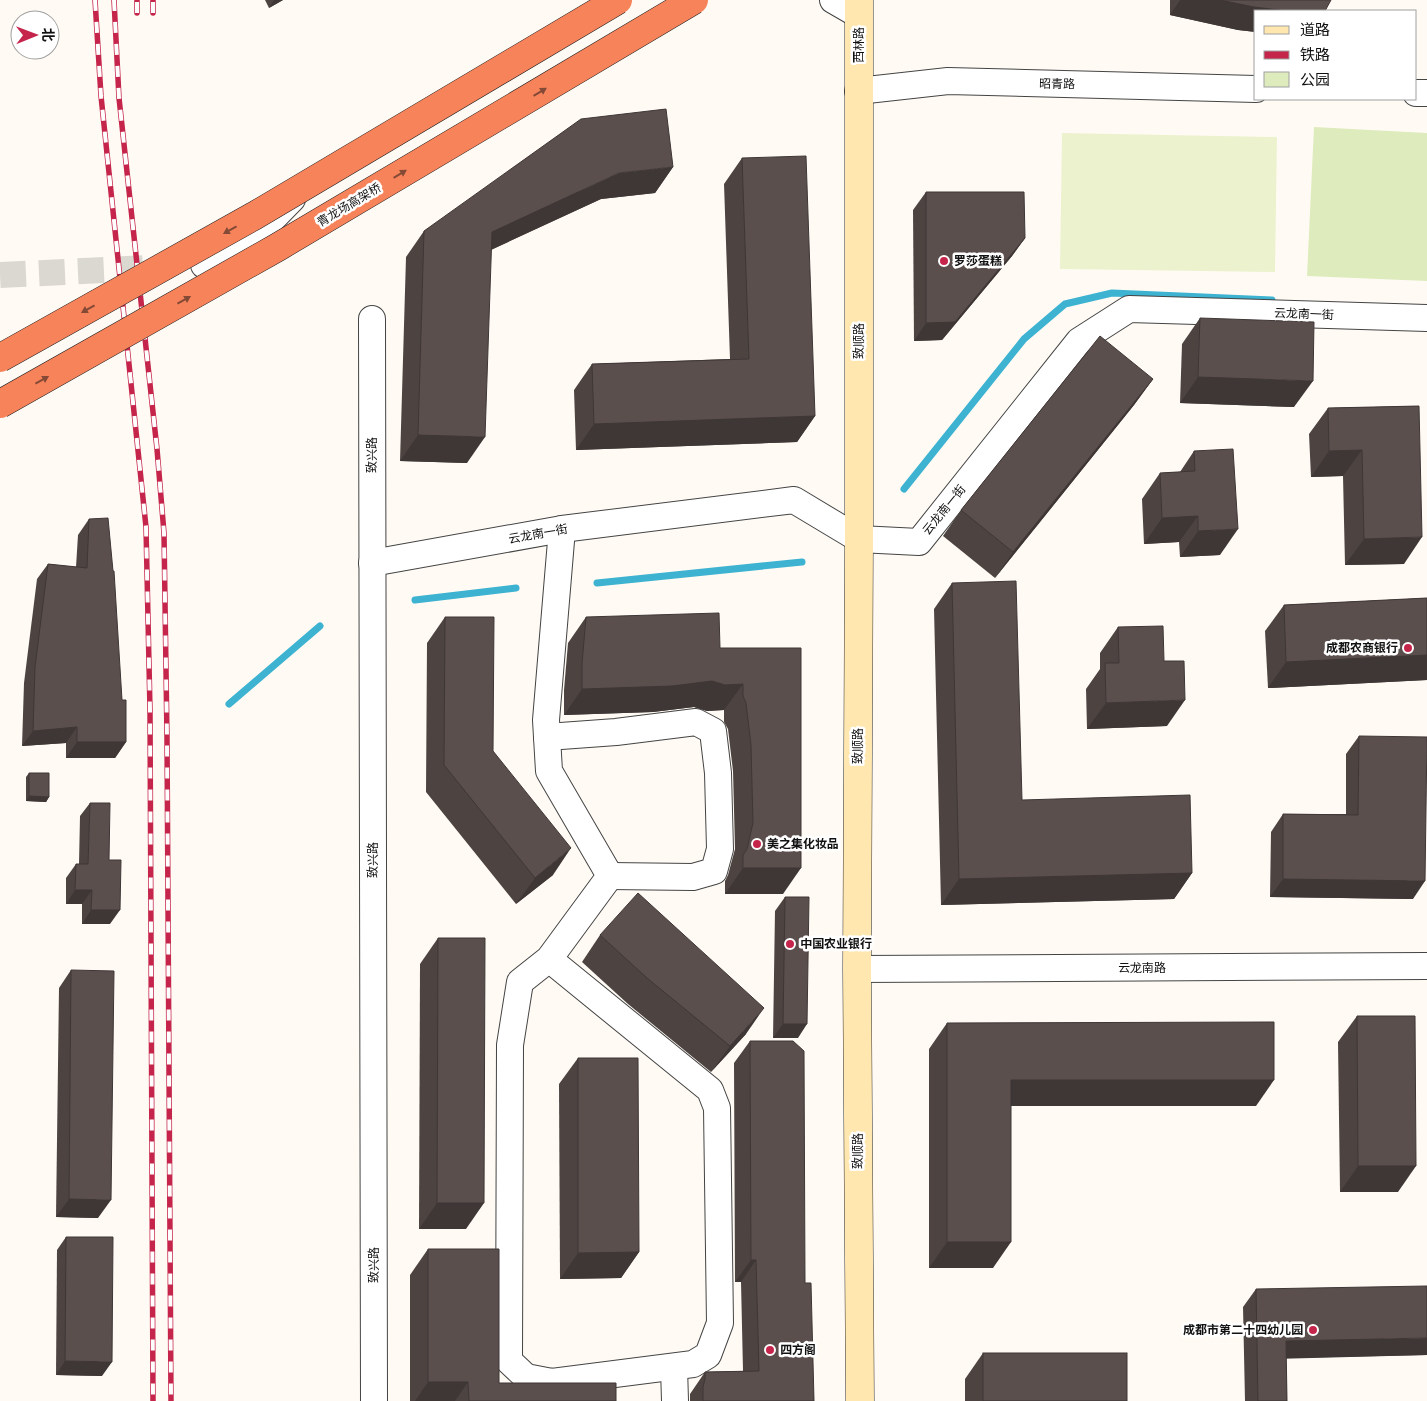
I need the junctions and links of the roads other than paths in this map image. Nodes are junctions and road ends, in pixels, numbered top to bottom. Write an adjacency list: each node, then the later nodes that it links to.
1 (604, 0): 8 (street)
2 (618, 0): 11 (highway, one-way to 11, bridge)
3 (694, 0): 12 (highway, 青龙场高架桥, one-way to 3, bridge)
4 (833, 0): 5 (street)
5 (859, 8): 7 (street, 西林路)
6 (1254, 89): 7 (street, 昭青路)
7 (858, 91): 14 (street, 致顺路)
8 (204, 265)
9 (1427, 318): 14 (street, 云龙南一街)
10 (372, 320): 15 (street, 致兴路)
11 (0, 358)
12 (0, 404)
13 (562, 529): 14 (street, 云龙南一街); 15 (street, 云龙南一街); 16 (street)
14 (859, 539): 20 (street, 致顺路)
15 (372, 563): 22 (street, 致兴路)
16 (547, 737): 17 (street); 17 (street)
17 (610, 876): 18 (street)
18 (549, 959): 21 (street); 21 (street)
19 (1427, 966): 20 (street, 云龙南路)
20 (857, 969): 24 (street, 致顺路)
21 (674, 1367): 23 (street)
22 (374, 1401)
23 (675, 1401)
24 (860, 1401)

